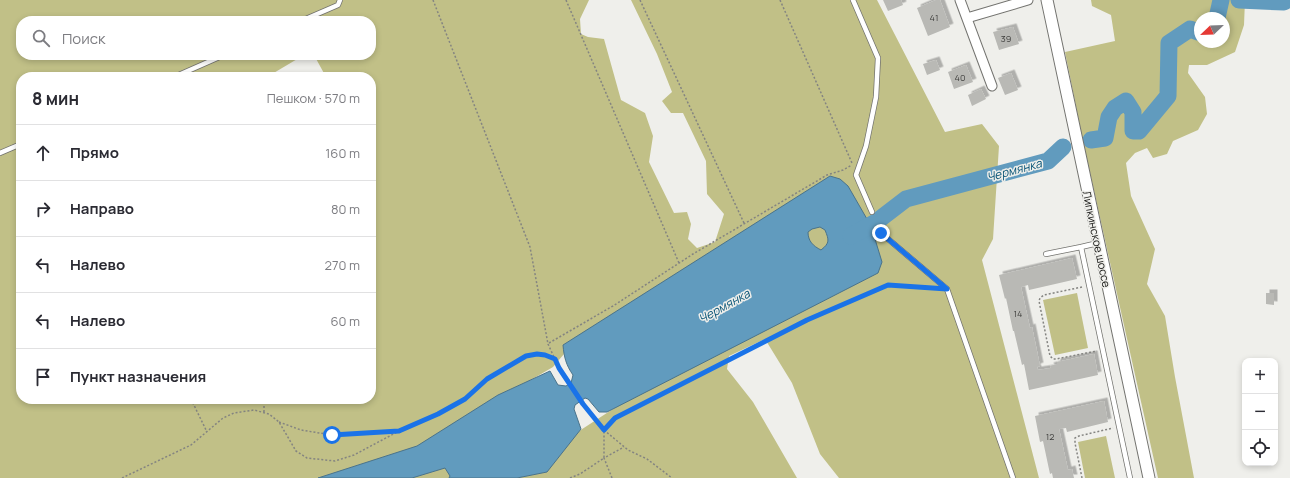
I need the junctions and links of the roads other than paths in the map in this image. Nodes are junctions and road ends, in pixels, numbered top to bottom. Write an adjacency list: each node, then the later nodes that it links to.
1 (340, 0): 6 (lane)
2 (853, 0): 13 (lane)
3 (960, 0): 7 (street)
4 (1028, 0): 7 (street)
5 (1047, 0): 15 (street, Липкинское шоссе)
6 (313, 16)
7 (967, 18): 10 (street)
8 (213, 60): 9 (lane)
9 (185, 72)
10 (992, 86)
11 (16, 146): 12 (lane)
12 (0, 153)
13 (872, 212)
14 (881, 233): 18 (lane)
15 (1098, 243): 16 (lane); 20 (street, Липкинское шоссе)
16 (1081, 247): 17 (lane); 19 (lane)
17 (1046, 254)
18 (1012, 478)
19 (1130, 478)
20 (1149, 478)

